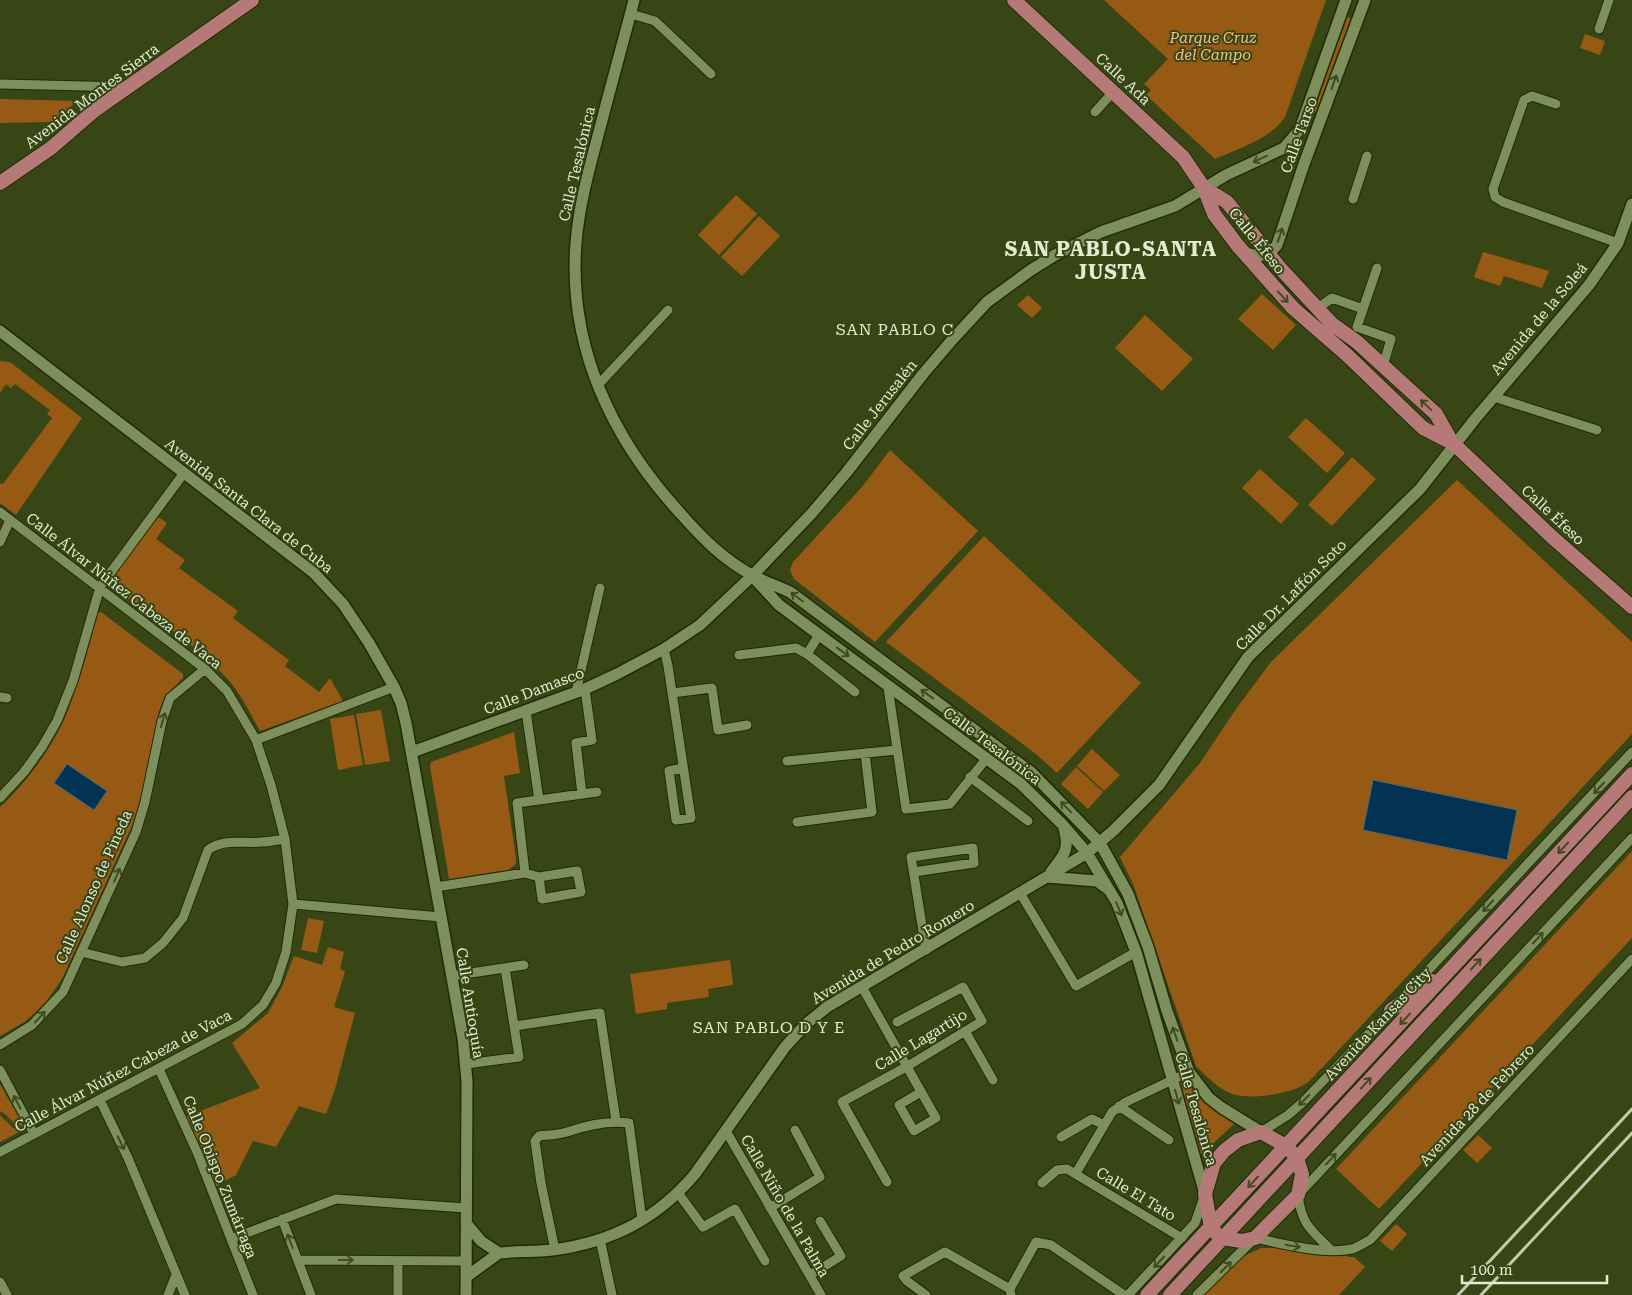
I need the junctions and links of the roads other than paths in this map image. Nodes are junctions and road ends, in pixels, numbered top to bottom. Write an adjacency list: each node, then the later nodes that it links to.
1 (252, 0): 11 (main road, Avenida Montes Sierra)
2 (634, 0): 7 (street, Calle Tesalónica)
3 (1014, 0): 12 (main road, Calle Ada)
4 (1346, 0): 15 (street, Calle Tarso)
5 (1364, 0): 17 (street, Calle Tarso, one-way to 5)
6 (1609, 0): 8 (street)
7 (631, 14): 9 (street); 31 (street, Calle Tesalónica)
8 (1599, 29)
9 (711, 74)
10 (0, 84): 11 (street)
11 (128, 87): 18 (main road, Avenida Montes Sierra)
12 (1113, 92): 14 (street); 19 (main road, Calle Ada)
13 (1556, 104): 22 (street)
14 (1095, 112)
15 (1284, 148): 17 (street); 19 (street, Calle Tarso, one-way to 19)
16 (1367, 156): 20 (street)
17 (1304, 164): 24 (street, Calle Tarso, one-way to 17)
18 (0, 183)
19 (1204, 188): 23 (main road, Calle Éfeso); 24 (main road, Calle Éfeso); 39 (street, Calle Jerusalén)
20 (1353, 199)
21 (1632, 204): 22 (street, Avenida de la Soleá)
22 (1618, 243): 32 (street, Avenida de la Soleá)
23 (1244, 253): 24 (street); 34 (main road, Calle Éfeso, one-way to 34)
24 (1269, 254): 26 (main road, Calle Éfeso)
25 (1377, 268): 27 (street)
26 (1318, 308): 27 (street); 30 (main road, Calle Éfeso)
27 (1363, 309): 30 (street)
28 (668, 310): 31 (street)
29 (1, 334): 35 (street, Avenida Santa Clara de Cuba)
30 (1383, 366): 34 (main road, Calle Éfeso, one-way to 30)
31 (598, 385): 39 (street, Calle Tesalónica)
32 (1494, 396): 33 (street); 34 (street, Avenida de la Soleá)
33 (1597, 430)
34 (1454, 444): 42 (main road, Calle Éfeso); 75 (street, Calle Dr. Laffón Soto)
35 (184, 473): 40 (street); 48 (street, Avenida Santa Clara de Cuba)
36 (0, 512): 37 (street, Calle Álvar Núñez Cabeza de Vaca)
37 (10, 520): 38 (street); 40 (street, Calle Álvar Núñez Cabeza de Vaca)
38 (0, 542)
39 (752, 576): 43 (street, Calle Tesalónica); 44 (street, Calle Jerusalén); 75 (street, Calle Tesalónica, one-way to 39)
40 (100, 587): 47 (street, Calle Álvar Núñez Cabeza de Vaca); 68 (street)
41 (600, 588): 50 (street)
42 (1632, 607)
43 (819, 635): 45 (street); 49 (street, Calle Tesalónica, one-way to 49)
44 (664, 649): 50 (street, Calle Damasco); 52 (street)
45 (807, 654): 46 (street); 51 (street)
46 (739, 655)
47 (205, 669): 55 (street, Calle Álvar Núñez Cabeza de Vaca); 88 (street, Calle Alonso de Pineda, one-way to 47)
48 (394, 687): 55 (street); 57 (street, Avenida Santa Clara de Cuba)
49 (888, 687): 56 (street); 60 (street, Calle Tesalónica)
50 (580, 691): 53 (street, Calle Damasco); 66 (street)
51 (855, 692)
52 (672, 693): 54 (street); 62 (street)
53 (526, 711): 57 (street, Calle Damasco); 69 (street)
54 (747, 725)
55 (256, 740): 74 (street, Calle Álvar Núñez Cabeza de Vaca)
56 (897, 750): 59 (street); 64 (street)
57 (412, 752): 81 (street, Calle Antioquía)
58 (1632, 752): 96 (street, Avenida Kansas City, one-way to 96)
59 (865, 753): 61 (street); 71 (street)
60 (986, 759): 64 (street); 72 (street, Calle Tesalónica)
61 (787, 761)
62 (683, 768): 62 (street)
63 (1632, 774): 92 (main road, Avenida Kansas City, one-way to 92)
64 (970, 778): 70 (street)
65 (597, 792): 66 (street)
66 (582, 794): 69 (street)
67 (1632, 797): 121 (main road, Avenida Kansas City, one-way to 67)
68 (0, 798)
69 (539, 800): 78 (street)
70 (1028, 821)
71 (797, 822)
72 (1063, 825): 76 (street, Calle Tesalónica); 80 (street)
73 (1632, 838): 127 (street, one-way to 73)
74 (285, 839): 84 (street, Calle Álvar Núñez Cabeza de Vaca); 88 (street)
75 (1100, 842): 76 (street); 86 (street, Calle Tesalónica)
76 (1087, 853): 80 (street, Avenida de Pedro Romero); 82 (street, Calle Tesalónica)
77 (914, 872): 77 (street); 87 (street)
78 (525, 873): 79 (street); 81 (street)
79 (538, 877): 79 (street)
80 (1047, 877): 82 (street); 83 (street, Avenida de Pedro Romero)
81 (436, 887): 85 (street, Calle Antioquía)
82 (1109, 890): 89 (street, Calle Tesalónica, one-way to 89)
83 (1020, 894): 87 (street, Avenida de Pedro Romero); 89 (street)
84 (293, 904): 85 (street); 103 (street, Calle Álvar Núñez Cabeza de Vaca)
85 (441, 917): 94 (street, Calle Antioquía)
86 (1148, 947): 89 (street); 105 (street, Calle Tesalónica, one-way to 86)
87 (926, 950): 95 (street, Avenida de Pedro Romero)
88 (82, 952): 100 (street, Calle Alonso de Pineda, one-way to 88)
89 (1136, 952): 106 (street, Calle Tesalónica)
90 (1632, 959): 141 (street, Avenida 28 de Febrero)
91 (524, 965): 93 (street)
92 (1453, 967): 96 (main road); 119 (main road, Avenida Kansas City, one-way to 119)
93 (505, 968): 94 (street); 98 (street)
94 (452, 976): 101 (street, Calle Antioquía)
95 (862, 987): 102 (street); 114 (street, Avenida de Pedro Romero)
96 (1391, 1010): 115 (street, Avenida Kansas City, one-way to 115)
97 (897, 1022): 99 (street, Calle Lagartijo)
98 (514, 1026): 101 (street); 111 (street)
99 (965, 1031): 102 (street, Calle Lagartijo); 107 (street)
100 (0, 1045)
101 (466, 1064): 128 (street, Calle Antioquía)
102 (906, 1066): 108 (street); 123 (street, Calle Lagartijo)
103 (159, 1069): 109 (street, Calle Álvar Núñez Cabeza de Vaca); 138 (street, Calle Obispo Zumárraga)
104 (0, 1070): 116 (street, one-way to 104)
105 (1188, 1072): 106 (street, Calle El Tato); 115 (street, Calle Tesalónica)
106 (1172, 1079): 110 (street, Calle El Tato); 126 (street, Calle Tesalónica, one-way to 126)
107 (993, 1080)
108 (921, 1092): 108 (street)
109 (100, 1100): 116 (street, Calle Álvar Núñez Cabeza de Vaca); 147 (street, one-way to 147)
110 (1119, 1106): 112 (street, Calle El Tato); 118 (street)
111 (616, 1121): 131 (street); 140 (street)
112 (1104, 1125): 117 (street); 122 (street, Calle El Tato)
113 (795, 1130): 129 (street)
114 (726, 1131): 125 (street, Avenida de Pedro Romero); 129 (street, Calle Niño de la Palma)
115 (1262, 1132): 119 (main road); 126 (main road)
116 (34, 1134): 120 (street, Calle Álvar Núñez Cabeza de Vaca)
117 (1061, 1136)
118 (1169, 1140)
119 (1286, 1146): 121 (main road); 134 (main road, Avenida Kansas City, one-way to 134)
120 (0, 1152)
121 (1297, 1158): 127 (main road); 136 (main road, Avenida Kansas City)
122 (1076, 1173): 124 (street, Calle El Tato); 135 (street, Calle El Tato)
123 (887, 1182)
124 (1042, 1183)
125 (678, 1194): 131 (street, Avenida de Pedro Romero); 144 (street)
126 (1205, 1194): 134 (main road); 135 (street)
127 (1298, 1195): 137 (main road); 141 (street)
128 (466, 1208): 130 (street); 133 (street, Calle Antioquía)
129 (770, 1208): 148 (street, Calle Niño de la Palma)
130 (282, 1219): 138 (street); 143 (street, one-way to 130)
131 (642, 1220): 139 (street, Avenida de Pedro Romero)
132 (820, 1221): 148 (street)
133 (466, 1223): 142 (street); 146 (street, Calle Antioquía)
134 (1211, 1228): 136 (main road); 164 (main road, Avenida Kansas City)
135 (1182, 1238): 163 (street, one-way to 163)
136 (1222, 1238): 137 (main road); 165 (main road, Avenida Kansas City)
137 (1255, 1238): 141 (street, Avenida 28 de Febrero, one-way to 141); 166 (street, one-way to 137)
138 (231, 1239): 155 (street, Calle Obispo Zumárraga)
139 (600, 1239): 140 (street, Avenida de Pedro Romero); 159 (street)
140 (555, 1250): 142 (street, Avenida de Pedro Romero)
141 (1331, 1250)
142 (499, 1253): 149 (street)
143 (298, 1260): 145 (street, one-way to 145); 156 (street)
144 (766, 1260)
145 (398, 1261): 146 (street); 157 (street)
146 (466, 1261): 149 (street, Calle Antioquía)
147 (176, 1275): 153 (street); 154 (street)
148 (810, 1275): 160 (street, Calle Niño de la Palma)
149 (466, 1277): 158 (street, Calle Antioquía)
150 (0, 1282): 152 (street)
151 (1011, 1292): 161 (street); 162 (street)
152 (7, 1295)
153 (168, 1295)
154 (185, 1295)
155 (253, 1295)
156 (311, 1295)
157 (398, 1295)
158 (466, 1295)
159 (612, 1295)
160 (821, 1295)
161 (926, 1295)
162 (1124, 1295)
163 (1128, 1295)
164 (1147, 1295)
165 (1170, 1295)
166 (1196, 1295)

